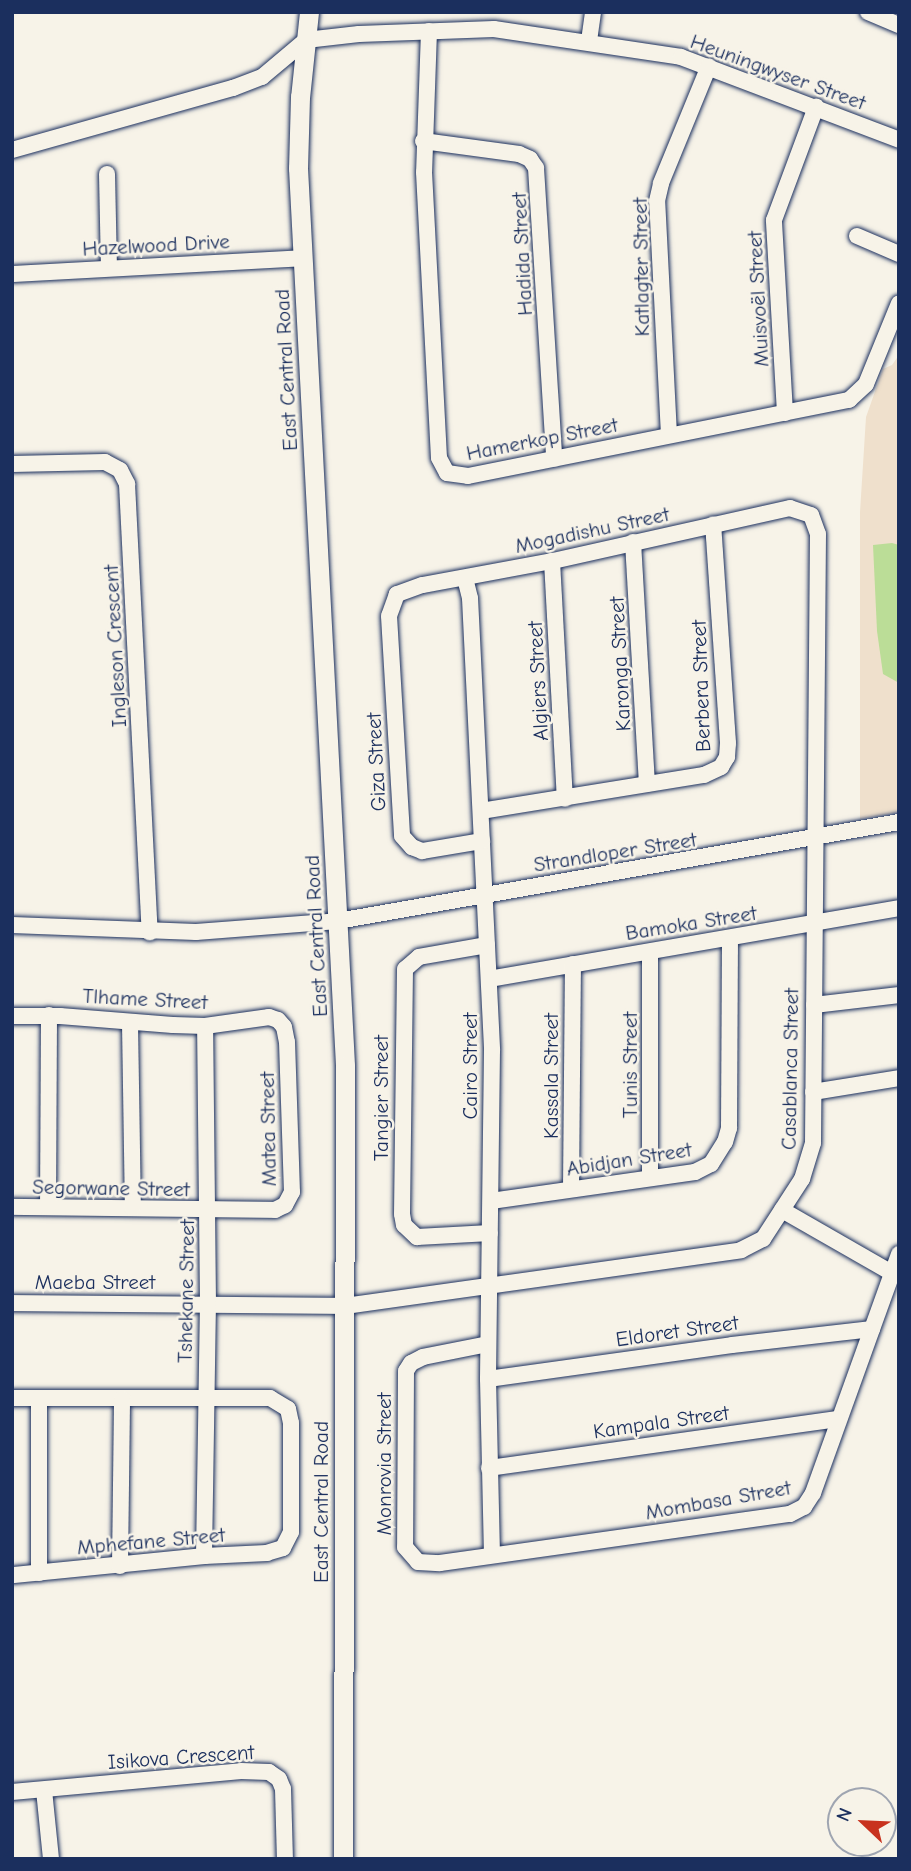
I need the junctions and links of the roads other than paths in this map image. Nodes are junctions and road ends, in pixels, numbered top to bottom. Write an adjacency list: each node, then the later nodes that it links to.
1 (309, 12): 6 (street, East Central Road)
2 (593, 12): 7 (street)
3 (868, 12): 4 (street)
4 (899, 25)
5 (429, 31): 6 (street, Heuningwyser Street); 7 (street, Heuningwyser Street); 11 (street, Hamerkop Street)
6 (306, 40): 12 (street); 16 (street, East Central Road)
7 (589, 41): 8 (street, Heuningwyser Street)
8 (709, 66): 9 (street, Heuningwyser Street); 21 (street, Katlagter Street)
9 (816, 107): 10 (street, Heuningwyser Street); 20 (street, Muisvoël Street)
10 (899, 140)
11 (423, 141): 22 (street, Hadida Street); 22 (street, Hamerkop Street)
12 (12, 150)
13 (107, 174): 17 (street)
14 (857, 236): 15 (street)
15 (899, 254)
16 (303, 258): 17 (street, Hazelwood Drive); 38 (street, East Central Road)
17 (109, 268): 18 (street, Hazelwood Drive)
18 (12, 274)
19 (899, 303): 20 (street, Hamerkop Street)
20 (785, 413): 21 (street, Hamerkop Street)
21 (669, 435): 22 (street, Hamerkop Street)
22 (554, 458)
23 (12, 464): 41 (street, Ingleson Crescent)
24 (804, 510): 25 (street, Mogadishu Street); 34 (street, Casablanca Street)
25 (713, 525): 26 (street, Mogadishu Street); 30 (street, Berbera Street)
26 (633, 542): 27 (street, Mogadishu Street); 30 (street, Karonga Street)
27 (552, 561): 28 (street, Mogadishu Street); 31 (street, Algiers Street)
28 (465, 578): 29 (street, Mogadishu Street); 32 (street, Cairo Street)
29 (393, 600): 35 (street, Giza Street)
30 (647, 784): 31 (street, Berbera Street)
31 (565, 799): 32 (street, Berbera Street)
32 (481, 811): 35 (street, Cairo Street)
33 (899, 822): 34 (street, Strandloper Street)
34 (816, 837): 36 (street, Strandloper Street); 39 (street, Casablanca Street)
35 (482, 841): 36 (street, Cairo Street)
36 (485, 894): 38 (street, Strandloper Street); 43 (street, Cairo Street)
37 (899, 908): 39 (street, Bamoka Street)
38 (338, 921): 41 (street); 70 (street, East Central Road)
39 (814, 923): 42 (street, Bamoka Street); 48 (street, Casablanca Street)
40 (12, 925): 41 (street)
41 (150, 932)
42 (730, 939): 44 (street, Bamoka Street); 56 (street, Abidjan Street)
43 (487, 946): 46 (street, Cairo Street); 64 (street, Tangier Street)
44 (650, 952): 45 (street, Bamoka Street); 56 (street, Tunis Street)
45 (573, 964): 46 (street, Bamoka Street); 57 (street, Kassala Street)
46 (489, 979): 58 (street, Cairo Street)
47 (899, 995): 48 (street)
48 (814, 1005): 55 (street, Casablanca Street)
49 (12, 1016): 50 (street, Tlhame Street)
50 (49, 1016): 52 (street, Tlhame Street); 60 (street)
51 (274, 1018): 53 (street, Tlhame Street); 63 (street, Matea Street)
52 (131, 1023): 53 (street, Tlhame Street); 61 (street)
53 (205, 1026): 63 (street, Tshekane Street)
54 (899, 1078): 55 (street)
55 (813, 1092): 62 (street, Casablanca Street)
56 (650, 1178): 57 (street, Abidjan Street)
57 (571, 1189): 58 (street, Abidjan Street)
58 (491, 1201): 64 (street, Cairo Street)
59 (12, 1207): 60 (street, Segorwane Street)
60 (48, 1207): 61 (street, Segorwane Street)
61 (132, 1208): 63 (street, Segorwane Street)
62 (782, 1210): 66 (street); 67 (street, Casablanca Street)
63 (208, 1211): 69 (street, Tshekane Street)
64 (490, 1233): 67 (street, Cairo Street)
65 (899, 1254): 66 (street, Mombasa Street)
66 (892, 1273): 71 (street, Mombasa Street)
67 (490, 1286): 70 (street, Casablanca Street); 72 (street, Cairo Street)
68 (12, 1303): 69 (street, Maeba Street)
69 (208, 1304): 70 (street, Maeba Street); 76 (street, Tshekane Street)
70 (345, 1306): 90 (street, East Central Road)
71 (872, 1329): 73 (street, Eldoret Street); 78 (street, Mombasa Street)
72 (488, 1344): 73 (street, Cairo Street); 82 (street, Monrovia Street)
73 (488, 1379): 79 (street, Cairo Street)
74 (12, 1398): 75 (street)
75 (39, 1398): 77 (street); 84 (street)
76 (204, 1398): 77 (street); 81 (street, Tshekane Street); 81 (street, Mphefane Street)
77 (122, 1399): 83 (street)
78 (839, 1419): 79 (street, Kampala Street); 80 (street, Mombasa Street)
79 (489, 1468): 80 (street, Cairo Street)
80 (492, 1555): 82 (street, Mombasa Street)
81 (204, 1556): 83 (street, Mphefane Street)
82 (414, 1559)
83 (120, 1566): 84 (street, Mphefane Street)
84 (39, 1573): 85 (street, Mphefane Street)
85 (12, 1575)
86 (44, 1790): 87 (street); 88 (street); 89 (street, Isikova Crescent)
87 (12, 1793)
88 (51, 1859)
89 (285, 1859)
90 (343, 1859)

